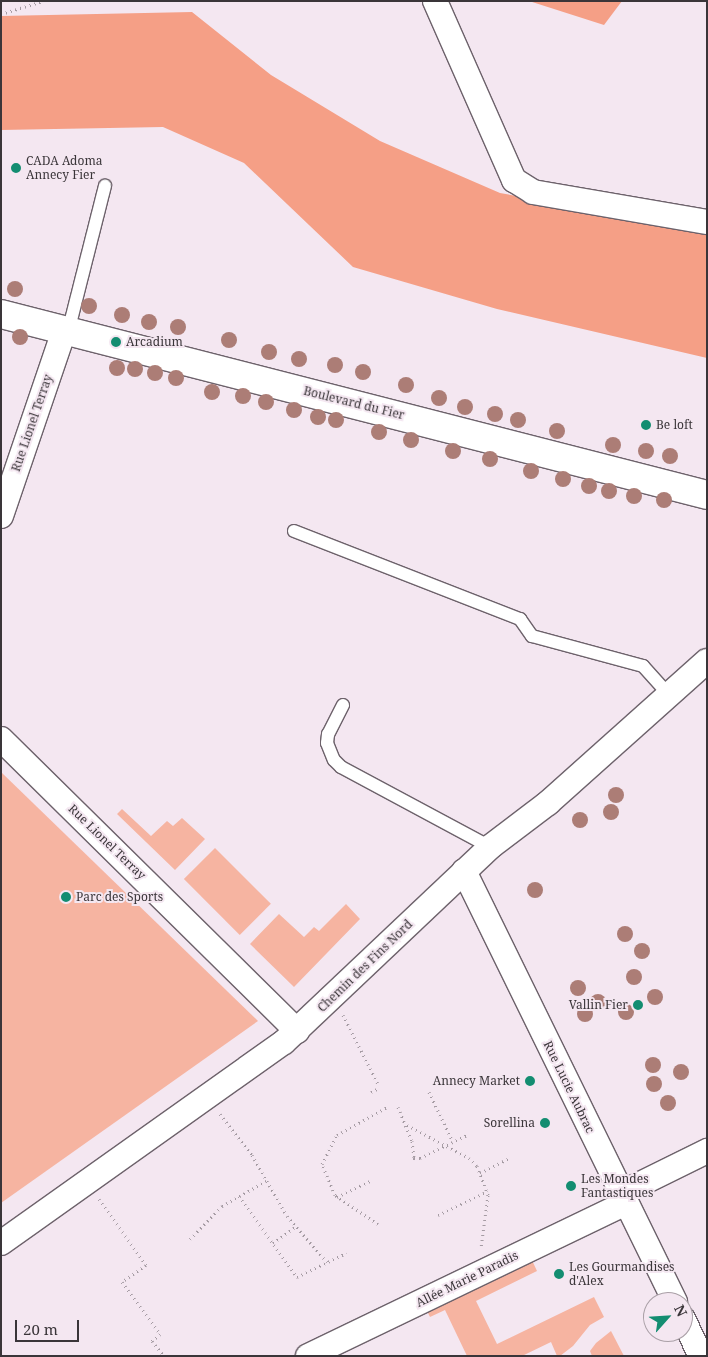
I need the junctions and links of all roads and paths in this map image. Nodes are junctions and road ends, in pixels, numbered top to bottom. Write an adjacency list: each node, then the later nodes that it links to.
1 (42, 1): 3 (path)
2 (435, 1): 5 (street)
3 (1, 14)
4 (106, 186): 7 (lane)
5 (707, 222)
6 (1, 314): 7 (main road, Boulevard du Fier)
7 (66, 331): 8 (main road, Boulevard du Fier); 9 (street, Rue Lionel Terray)
8 (707, 495)
9 (1, 516)
10 (294, 531): 12 (lane)
11 (707, 661): 12 (street, Chemin des Fins Nord)
12 (669, 695): 15 (street, Chemin des Fins Nord)
13 (343, 705): 15 (lane)
14 (1, 739): 18 (street, Rue Lionel Terray)
15 (490, 847): 16 (street, Chemin des Fins Nord)
16 (464, 871): 17 (street, Chemin des Fins Nord); 39 (street, Rue Lucie Aubrac)
17 (331, 999): 18 (street, Chemin des Fins Nord); 19 (path)
18 (297, 1031): 23 (street, Chemin des Fins Nord)
19 (378, 1084)
20 (377, 1089): 21 (path)
21 (371, 1092)
22 (428, 1092): 28 (path)
23 (207, 1098): 33 (path); 35 (street, Chemin des Fins Nord)
24 (388, 1107): 38 (path)
25 (398, 1107): 26 (path)
26 (407, 1125): 29 (path); 29 (path)
27 (468, 1135): 28 (path)
28 (453, 1142): 29 (path)
29 (444, 1146): 32 (path)
30 (707, 1151): 39 (street, Allée Marie Paradis)
31 (510, 1158): 32 (path)
32 (480, 1173): 36 (path)
33 (266, 1181): 37 (path); 42 (path)
34 (370, 1181): 38 (path)
35 (87, 1182): 44 (street, Chemin des Fins Nord); 51 (path)
36 (488, 1191): 40 (path); 48 (path)
37 (239, 1196): 43 (path); 45 (path)
38 (337, 1197): 41 (path)
39 (624, 1198): 48 (street, Allée Marie Paradis); 49 (street, Rue Lucie Aubrac)
40 (438, 1216)
41 (378, 1224)
42 (295, 1227): 45 (path); 47 (path)
43 (190, 1239)
44 (1, 1243)
45 (273, 1244): 47 (path)
46 (346, 1253): 47 (path)
47 (327, 1262)
48 (488, 1269): 52 (street, Allée Marie Paradis)
49 (669, 1292)
50 (693, 1341): 53 (street)
51 (164, 1356)
52 (308, 1356)
53 (700, 1356)

